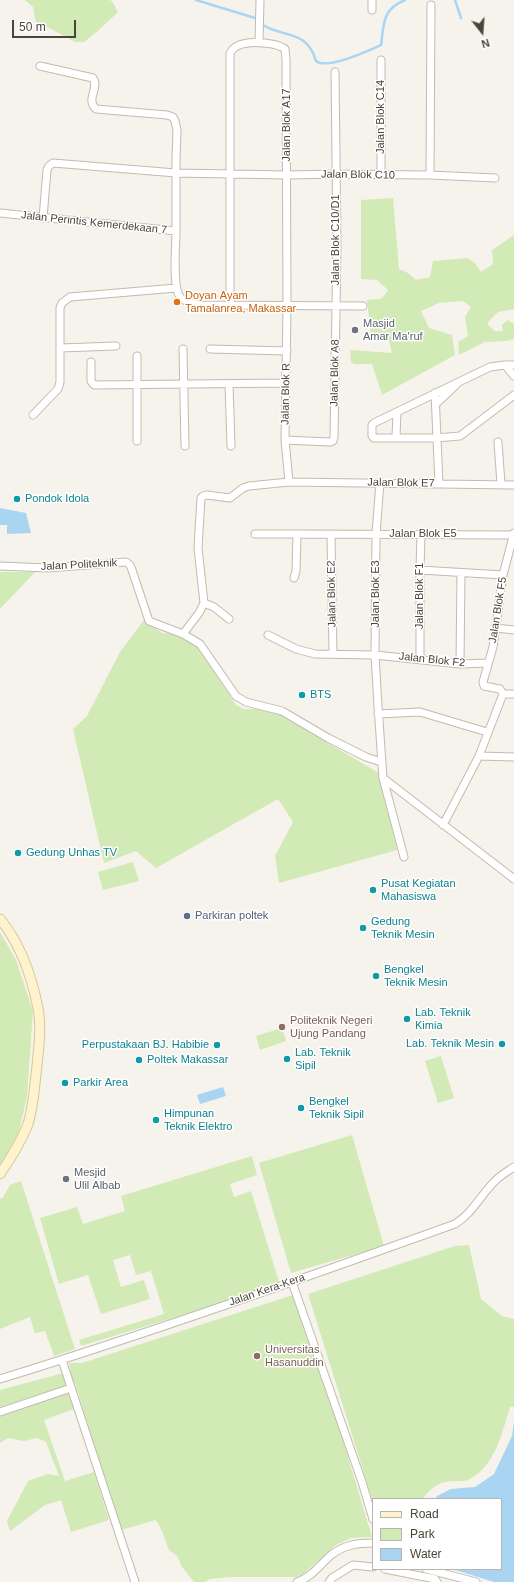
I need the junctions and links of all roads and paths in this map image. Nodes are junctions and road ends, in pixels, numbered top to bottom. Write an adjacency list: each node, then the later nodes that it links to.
1 (260, 0): 5 (street)
2 (372, 0): 4 (street)
3 (431, 4): 14 (street)
4 (372, 10)
5 (259, 43): 10 (street); 12 (street, Jalan Blok A17)
6 (381, 60): 13 (street, Jalan Blok C14)
7 (40, 66): 9 (street)
8 (335, 72): 11 (street, Jalan Blok C10/D1)
9 (176, 173): 10 (street, Jalan Blok C10); 17 (street, Jalan Blok C10); 18 (street)
10 (230, 174): 12 (street, Jalan Blok C10); 20 (street)
11 (336, 174): 12 (street, Jalan Blok C10); 13 (street, Jalan Blok C10); 23 (street, Jalan Blok C10/D1)
12 (287, 175): 21 (street, Jalan Blok A17)
13 (381, 175): 14 (street, Jalan Blok C10)
14 (430, 175): 15 (street, Jalan Blok C10)
15 (495, 178)
16 (0, 213): 17 (street, Jalan Perintis Kemerdekaan 7)
17 (43, 218): 18 (street, Jalan Perintis Kemerdekaan 7)
18 (176, 231): 19 (street, Jalan Perintis Kemerdekaan 7)
19 (176, 288): 20 (street); 25 (street)
20 (230, 305): 21 (street)
21 (287, 306): 23 (street); 28 (street, Jalan Blok R)
22 (363, 306): 23 (street)
23 (336, 307): 46 (street, Jalan Blok A8)
24 (116, 346): 25 (street)
25 (60, 348): 43 (street)
26 (183, 349): 37 (street)
27 (210, 350): 28 (street)
28 (287, 351): 34 (street, Jalan Blok R)
29 (137, 356): 36 (street)
30 (91, 362): 36 (street)
31 (505, 365): 32 (street); 33 (street); 35 (street)
32 (514, 365)
33 (514, 376)
34 (286, 383): 38 (street); 46 (street, Jalan Blok R)
35 (459, 383): 39 (street); 41 (street)
36 (136, 384): 37 (street); 47 (street)
37 (183, 384): 38 (street); 49 (street)
38 (228, 384): 50 (street)
39 (435, 393): 41 (street); 42 (street)
40 (514, 395): 45 (street)
41 (436, 404): 45 (street)
42 (397, 412): 44 (street); 44 (street)
43 (33, 415)
44 (396, 438): 45 (street)
45 (436, 438): 53 (street)
46 (285, 440): 51 (street, Jalan Blok R)
47 (137, 441)
48 (498, 442): 54 (street)
49 (185, 446)
50 (231, 446)
51 (289, 482): 52 (street, Jalan Blok E7); 67 (street, Jalan Blok E7)
52 (380, 482): 53 (street, Jalan Blok E7); 59 (street, Jalan Blok E3)
53 (439, 484): 54 (street, Jalan Blok E7)
54 (501, 484): 55 (street, Jalan Blok E7)
55 (514, 485)
56 (255, 534): 57 (street, Jalan Blok E5)
57 (297, 534): 58 (street, Jalan Blok E5); 66 (street)
58 (331, 534): 59 (street, Jalan Blok E5); 73 (street, Jalan Blok E2)
59 (376, 534): 60 (street, Jalan Blok E5); 74 (street, Jalan Blok E3)
60 (421, 534): 61 (street, Jalan Blok E5); 63 (street, Jalan Blok F1)
61 (514, 534): 65 (street, Jalan Blok F5)
62 (0, 566): 71 (street, Jalan Politeknik)
63 (420, 570): 64 (street); 75 (street, Jalan Blok F1)
64 (462, 573): 65 (street); 77 (street)
65 (503, 575): 69 (street, Jalan Blok F5)
66 (294, 578)
67 (204, 603): 68 (street); 71 (street)
68 (229, 619)
69 (496, 628): 70 (street); 76 (street, Jalan Blok F5)
70 (514, 630)
71 (183, 634): 84 (street, Jalan Politeknik)
72 (268, 635): 73 (street, Jalan Blok F2)
73 (333, 654): 74 (street, Jalan Blok F2)
74 (375, 655): 75 (street, Jalan Blok F2); 80 (street, Jalan Blok E3)
75 (420, 659): 77 (street, Jalan Blok F2)
76 (488, 663): 77 (street, Jalan Blok F2); 78 (street, Jalan Blok F5)
77 (460, 664)
78 (503, 694): 79 (street); 81 (street)
79 (514, 694)
80 (378, 714): 81 (street); 84 (street, Jalan Blok E3)
81 (487, 732): 82 (street)
82 (479, 756): 83 (street); 86 (street)
83 (514, 757)
84 (381, 762): 85 (street, Jalan Blok E3)
85 (383, 778): 86 (street); 87 (street, Jalan Blok E3)
86 (443, 825): 88 (street)
87 (404, 857)
88 (514, 879)
89 (0, 919): 91 (street)
90 (514, 1167): 92 (street, Jalan Kera-Kera)
91 (0, 1174)
92 (292, 1282): 93 (street, Jalan Kera-Kera); 97 (street)
93 (62, 1360): 94 (street, Jalan Kera-Kera); 95 (street)
94 (0, 1379)
95 (72, 1388): 96 (street); 102 (street)
96 (0, 1412)
97 (372, 1516)
98 (372, 1543): 103 (street)
99 (372, 1567): 104 (street)
100 (390, 1570): 105 (street)
101 (430, 1570): 106 (street)
102 (135, 1582)
103 (297, 1582)
104 (329, 1582)
105 (437, 1582)
106 (476, 1582)

